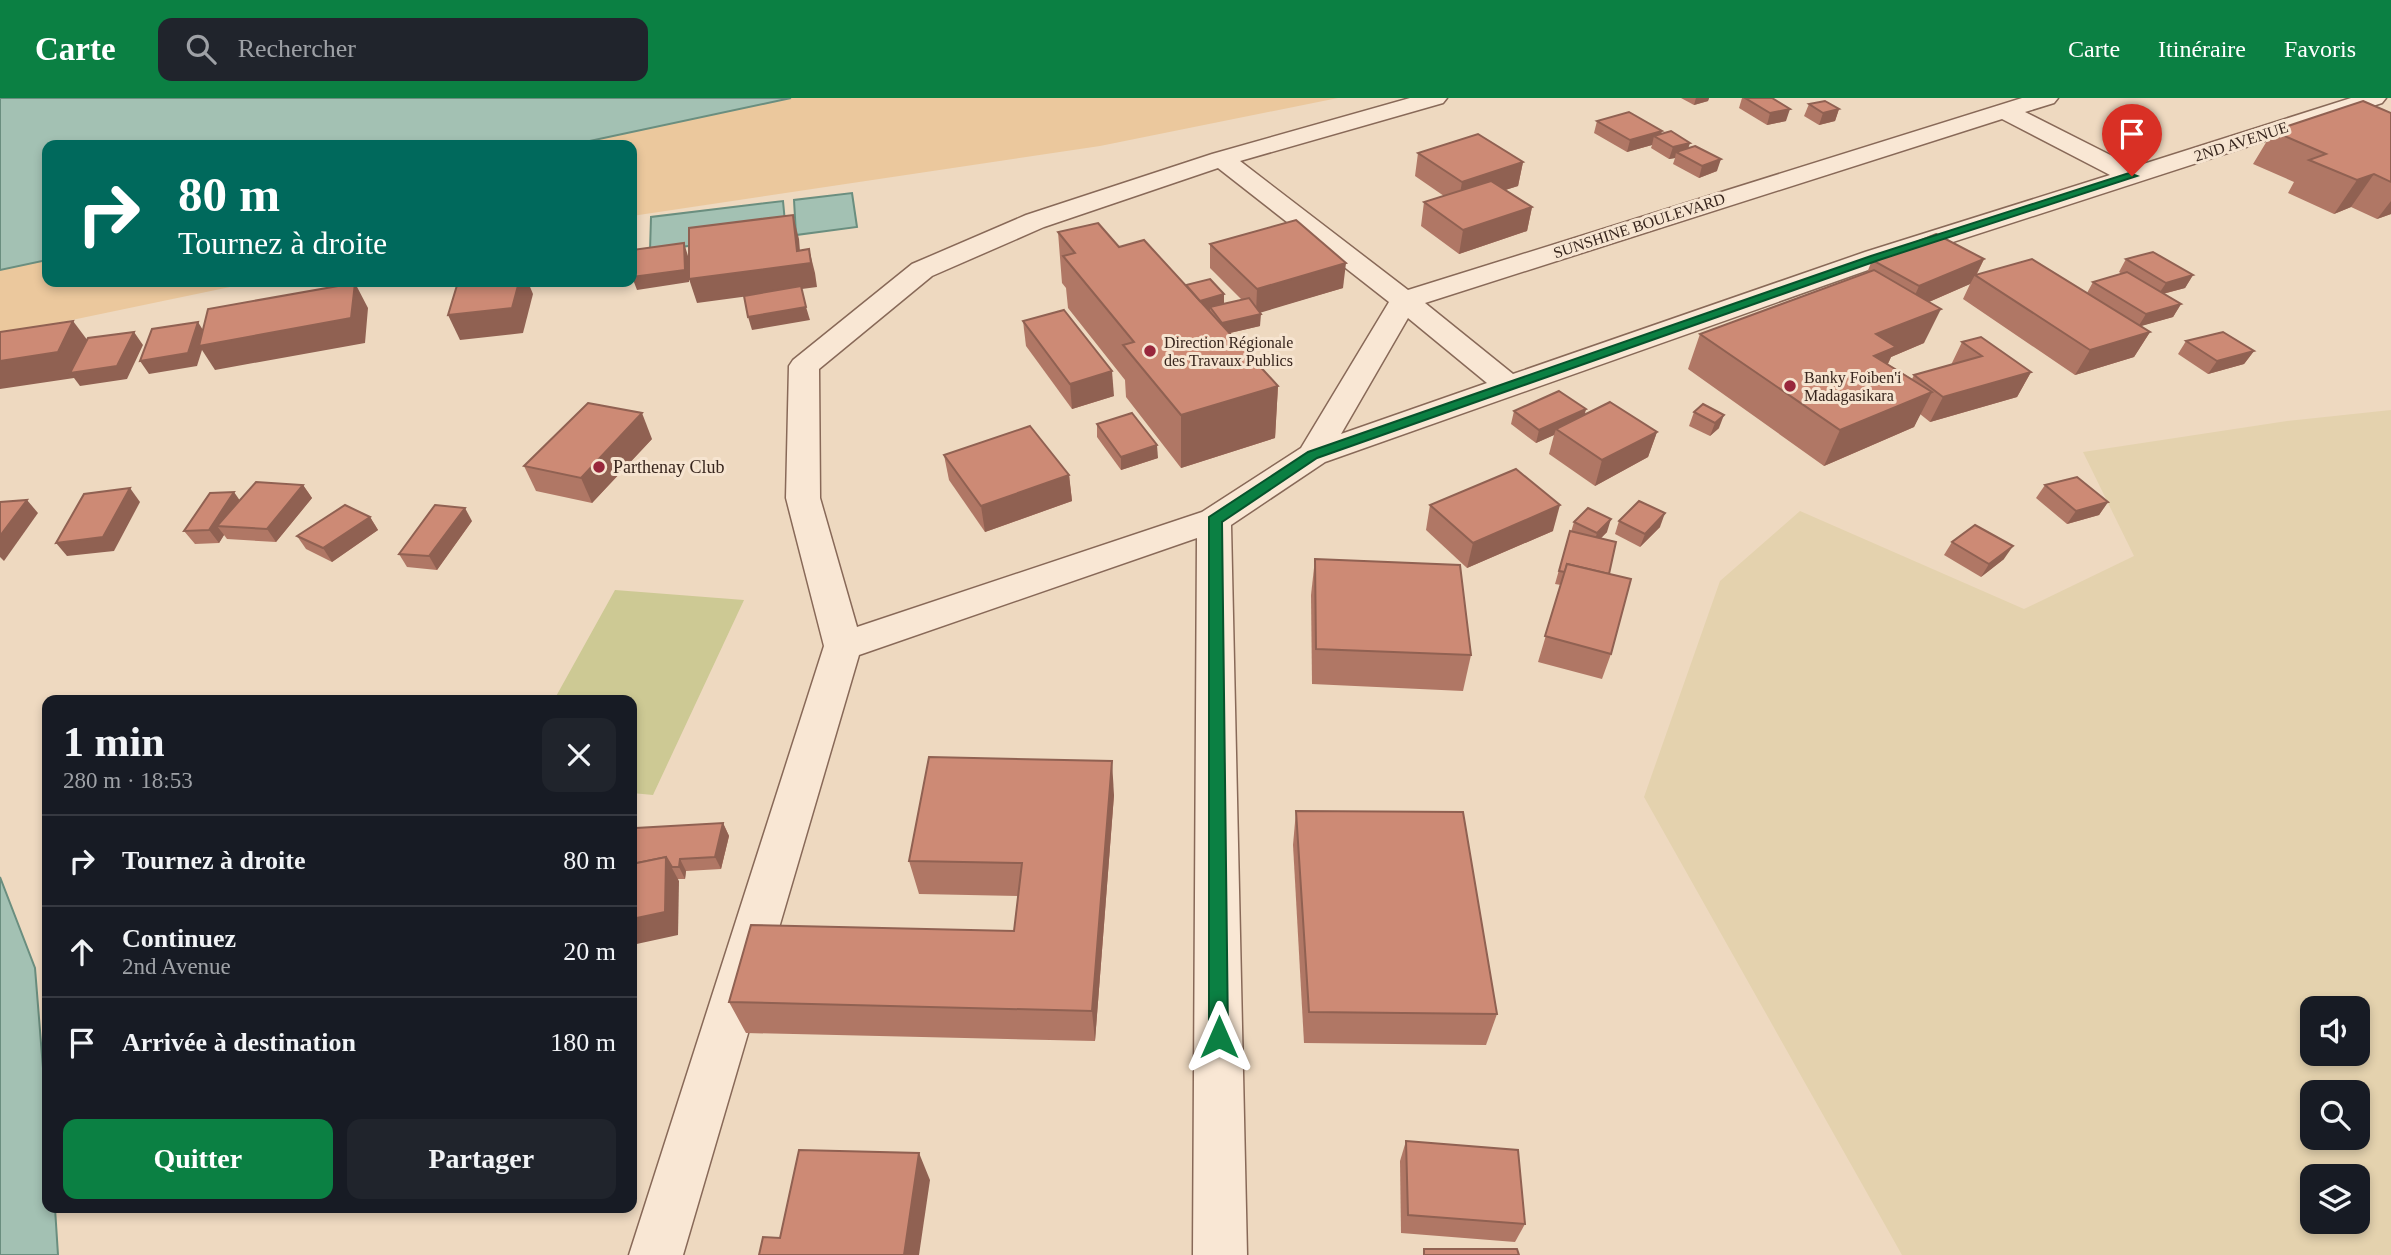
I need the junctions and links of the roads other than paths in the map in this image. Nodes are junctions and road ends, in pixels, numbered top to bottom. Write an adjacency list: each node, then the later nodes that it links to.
1 (1435, 98): 5 (street)
2 (2046, 98): 4 (street, SUNSHINE BOULEVARD)
3 (2374, 98): 6 (street, 2ND AVENUE)
4 (2002, 110): 6 (street); 7 (street, SUNSHINE BOULEVARD)
5 (1221, 159): 7 (street); 11 (street)
6 (2132, 176): 8 (street, 2ND AVENUE)
7 (1404, 300): 8 (street); 9 (street)
8 (1509, 386): 9 (street, 2ND AVENUE)
9 (1313, 455): 10 (street)
10 (1214, 520): 11 (street); 13 (street)
11 (843, 646): 12 (street)
12 (656, 1255)
13 (1220, 1255)

